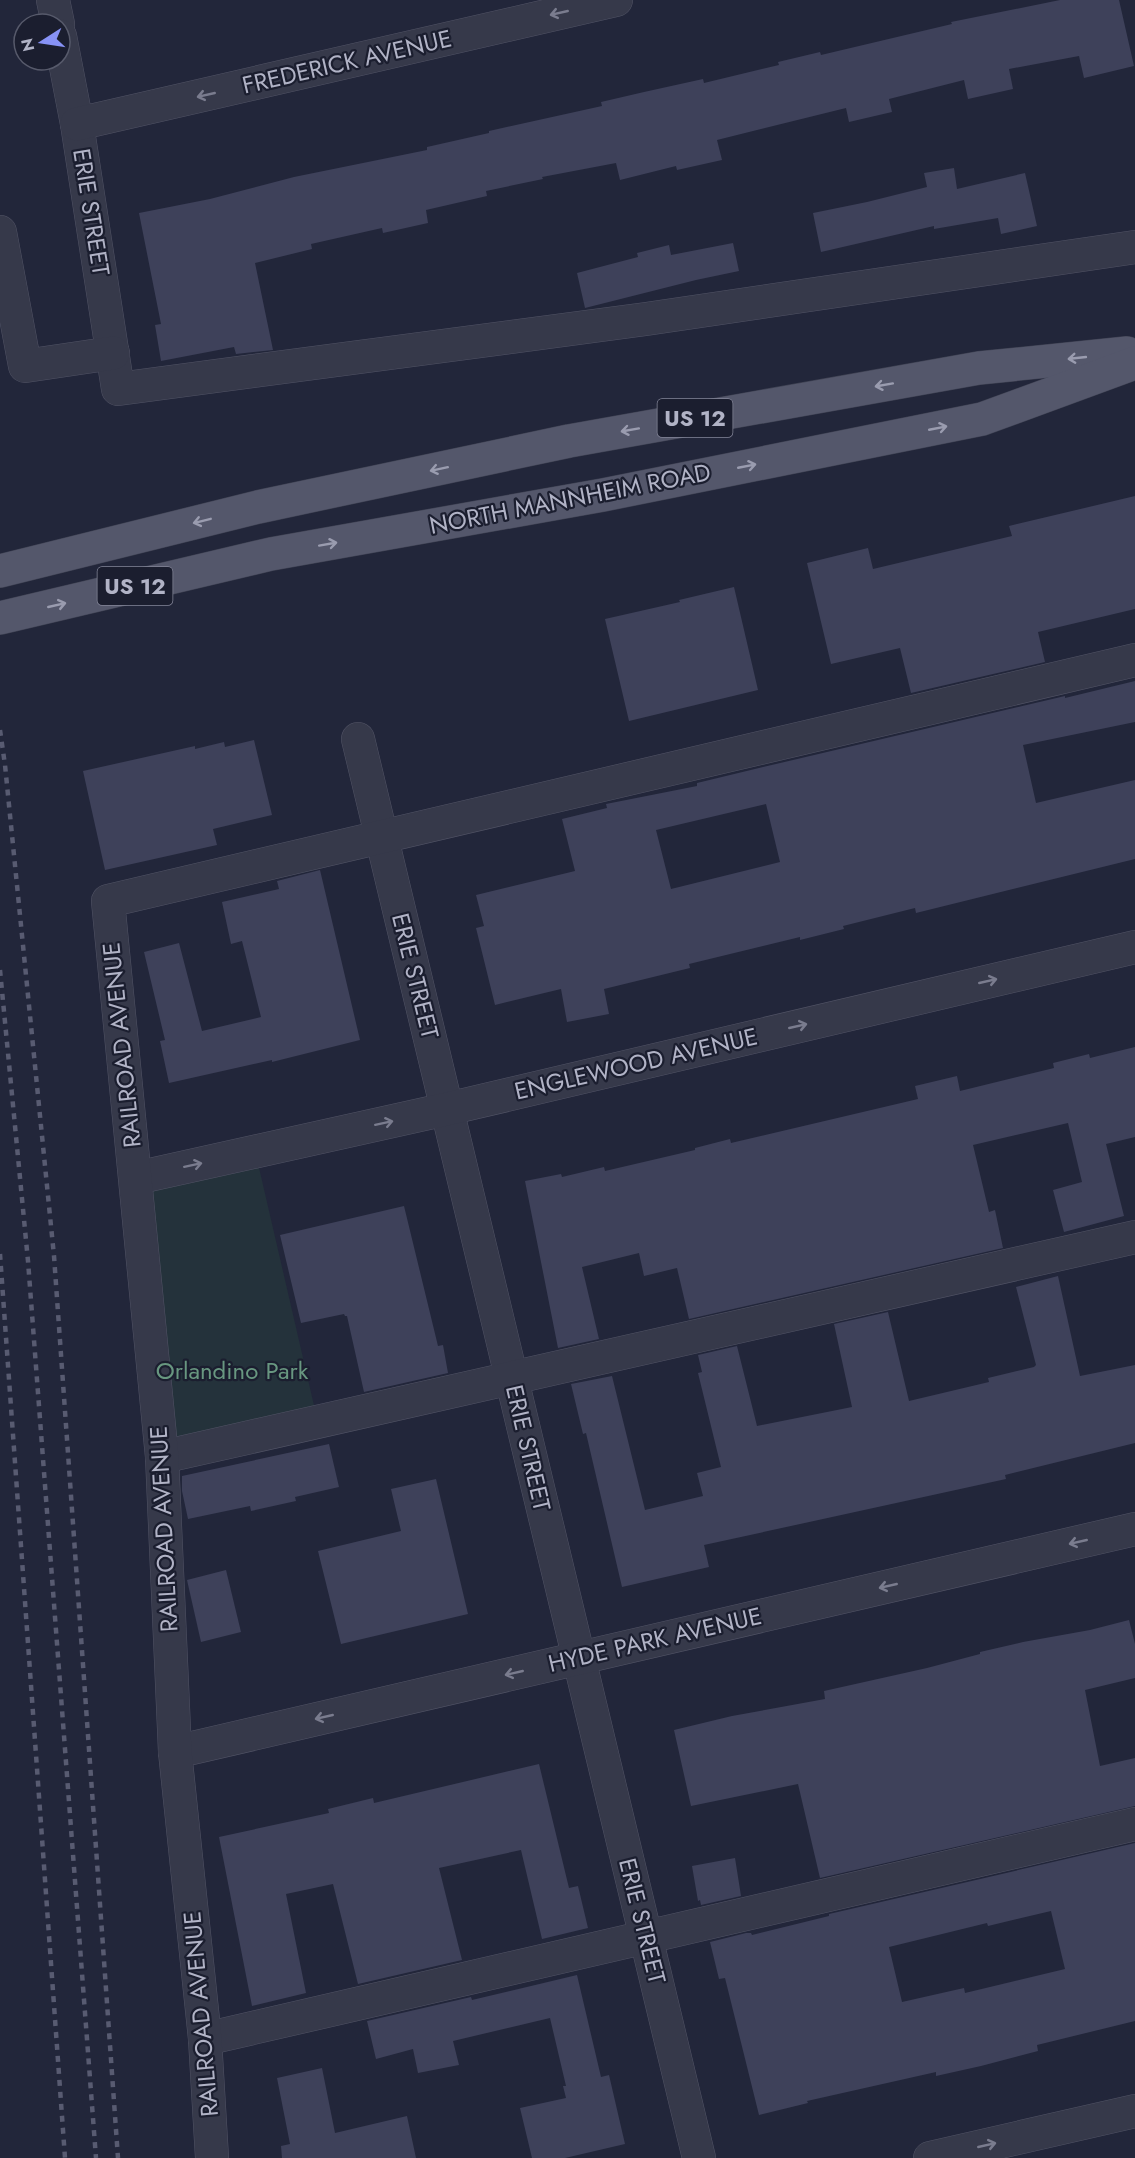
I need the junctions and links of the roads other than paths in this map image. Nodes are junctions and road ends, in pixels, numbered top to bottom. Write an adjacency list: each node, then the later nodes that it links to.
1 (616, 0): 3 (street, FREDERICK AVENUE, one-way to 3)
2 (67, 72): 3 (street, ERIE STREET)
3 (77, 124): 7 (street, ERIE STREET)
4 (0, 232): 7 (street)
5 (1135, 247): 7 (street, ERIE STREET)
6 (1135, 352): 9 (main road, US 12, one-way to 9)
7 (112, 353)
8 (1135, 363): 10 (main road, NORTH MANNHEIM ROAD / US 12, one-way to 8)
9 (0, 571)
10 (0, 618)
11 (1135, 660): 13 (street)
12 (358, 739): 13 (street, ERIE STREET)
13 (381, 837): 15 (street, ERIE STREET); 16 (street, RAILROAD AVENUE)
14 (1135, 947): 15 (street, ENGLEWOOD AVENUE, one-way to 14)
15 (447, 1109): 16 (street, ENGLEWOOD AVENUE, one-way to 15); 18 (street, ERIE STREET)
16 (136, 1178): 19 (street, RAILROAD AVENUE)
17 (1135, 1237): 18 (street)
18 (511, 1378): 19 (street); 21 (street, ERIE STREET)
19 (162, 1457): 22 (street, RAILROAD AVENUE)
20 (1135, 1529): 21 (street, HYDE PARK AVENUE, one-way to 21)
21 (578, 1658): 22 (street, HYDE PARK AVENUE, one-way to 22); 24 (street, ERIE STREET)
22 (175, 1752): 25 (street, RAILROAD AVENUE)
23 (1135, 1824): 24 (street)
24 (646, 1936): 25 (street); 28 (street, ERIE STREET)
25 (205, 2039): 27 (street, RAILROAD AVENUE)
26 (1135, 2111): 29 (street, one-way to 26)
27 (212, 2158)
28 (699, 2158)
29 (930, 2158)

